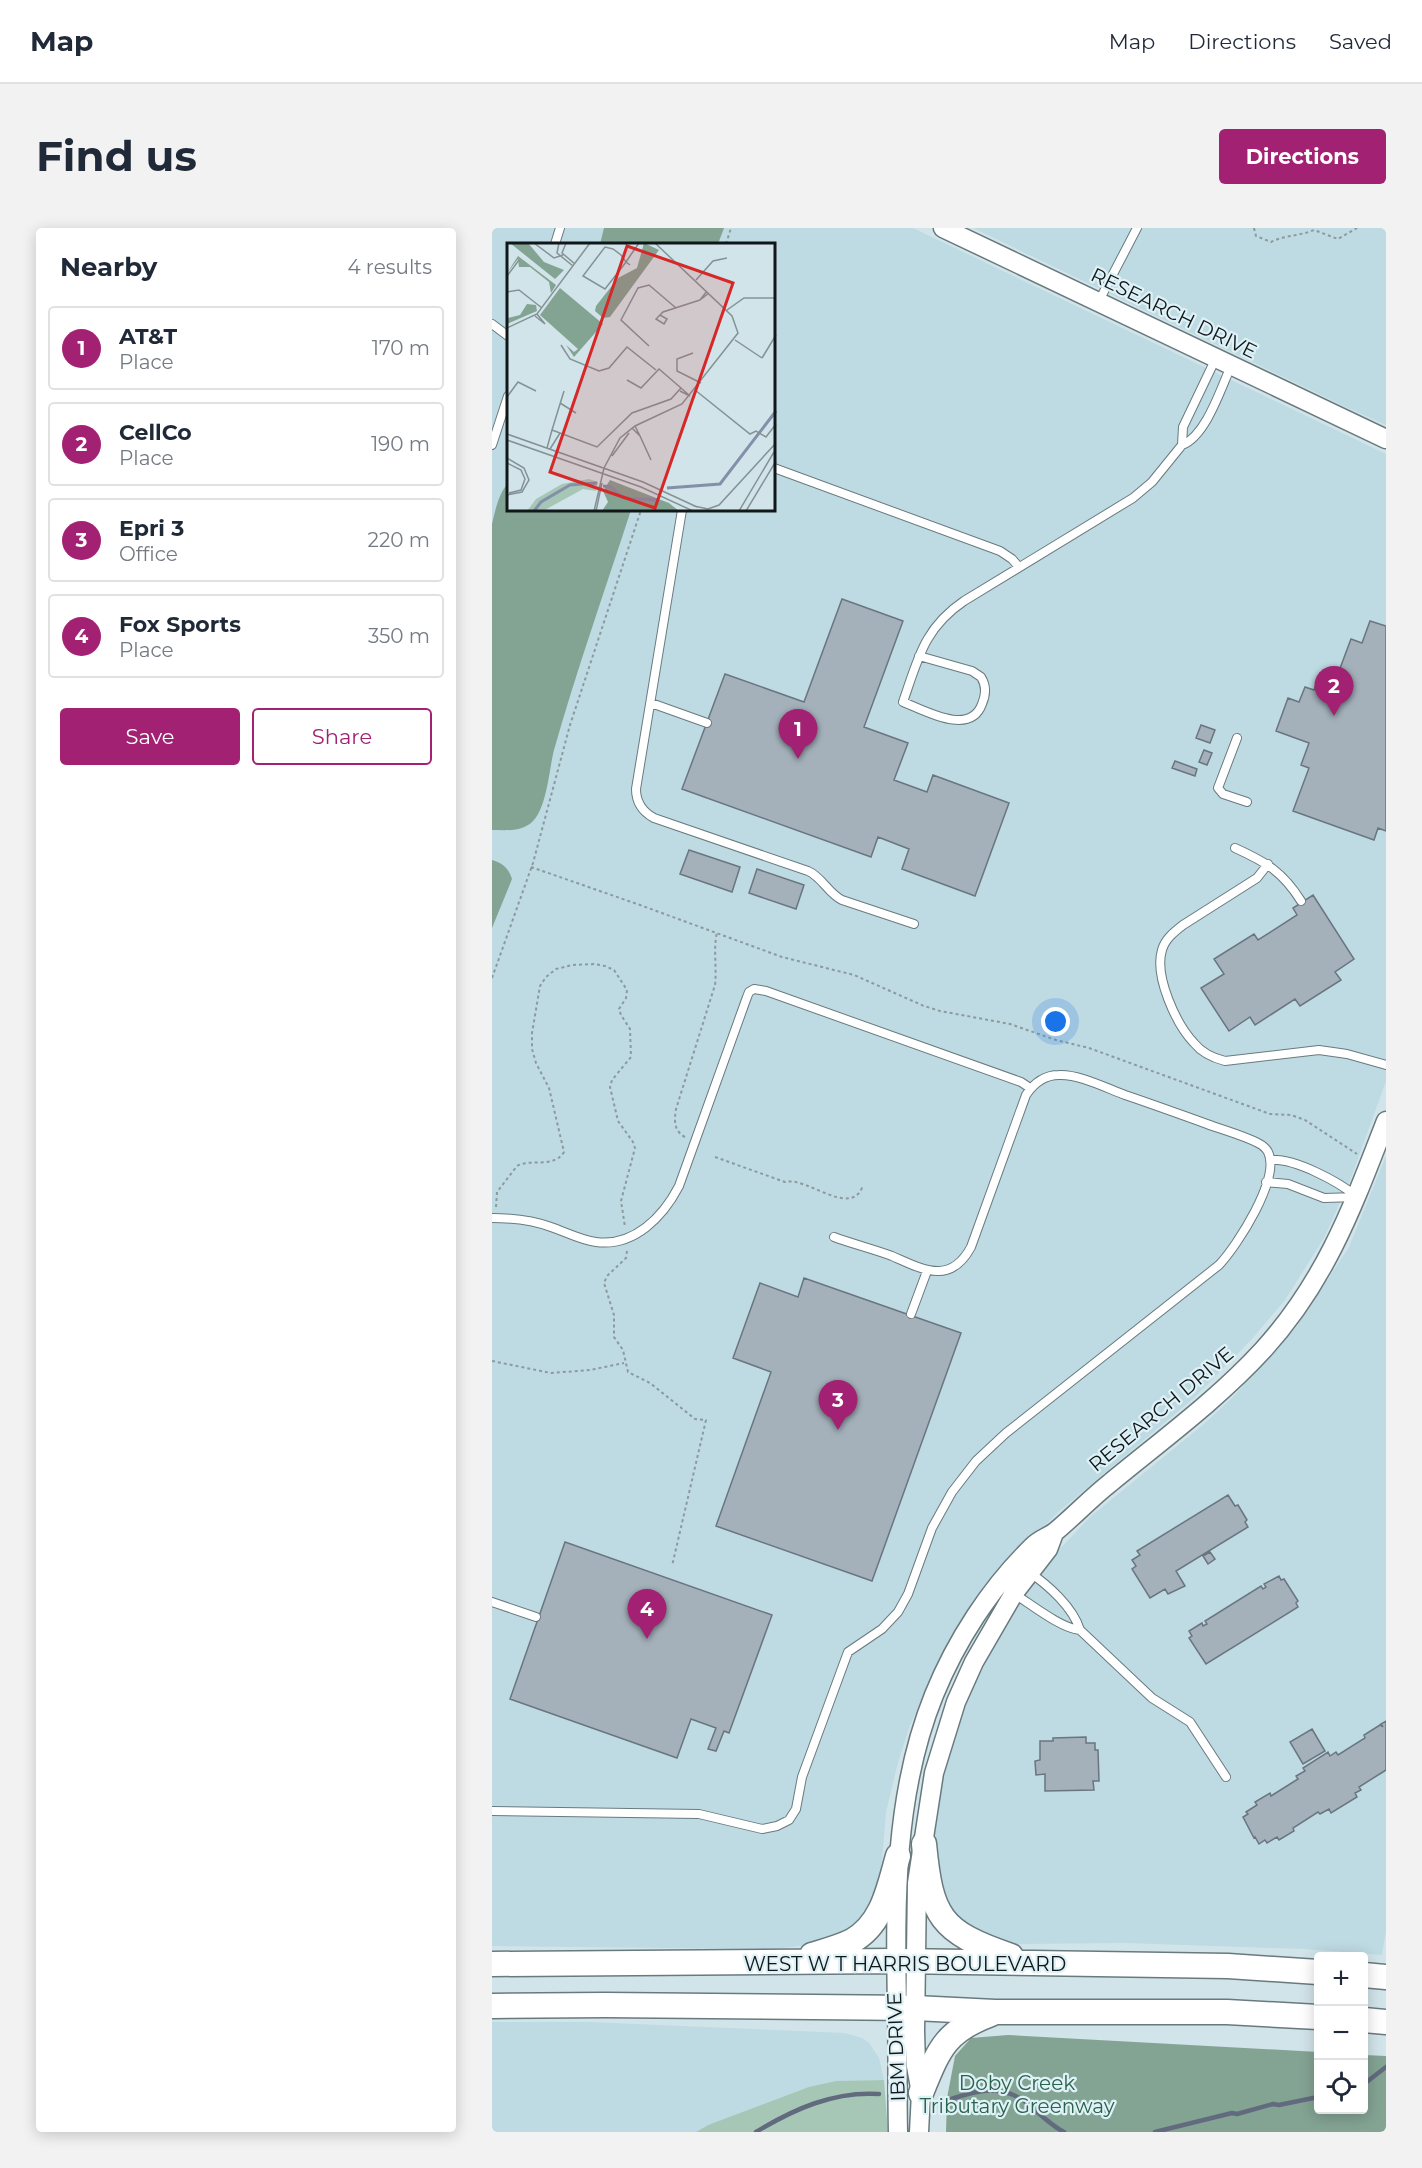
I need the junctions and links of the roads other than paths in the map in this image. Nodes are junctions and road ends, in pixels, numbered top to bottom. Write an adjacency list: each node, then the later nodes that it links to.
1 (560, 228): 4 (lane)
2 (943, 228): 5 (street, RESEARCH DRIVE)
3 (1137, 228): 5 (lane)
4 (555, 243)
5 (1099, 302): 8 (street, RESEARCH DRIVE)
6 (492, 324): 7 (lane)
7 (507, 335)
8 (1224, 362): 10 (street, RESEARCH DRIVE); 12 (lane); 12 (lane)
9 (507, 399): 11 (lane)
10 (1386, 439)
11 (492, 445)
12 (1182, 445): 15 (lane)
13 (776, 469): 15 (lane)
14 (682, 512): 17 (lane)
15 (1019, 567): 16 (lane)
16 (919, 656): 16 (lane)
17 (651, 703): 18 (lane); 24 (lane)
18 (707, 723)
19 (1237, 738): 20 (lane)
20 (1247, 802)
21 (1235, 848): 22 (lane)
22 (1268, 864): 23 (lane); 25 (lane)
23 (1301, 901)
24 (914, 924)
25 (1386, 1065)
26 (1030, 1088): 28 (lane); 31 (lane); 33 (lane)
27 (1384, 1132): 30 (street, RESEARCH DRIVE)
28 (1270, 1160): 29 (lane); 30 (lane)
29 (1266, 1182): 30 (lane); 41 (lane)
30 (1357, 1197): 35 (street, RESEARCH DRIVE)
31 (494, 1214)
32 (834, 1238): 33 (lane)
33 (927, 1271): 34 (lane)
34 (911, 1314)
35 (1023, 1568): 36 (street, RESEARCH DRIVE); 39 (lane)
36 (1007, 1588): 39 (lane); 42 (street, RESEARCH DRIVE); 43 (street, RESEARCH DRIVE)
37 (492, 1602): 38 (lane)
38 (536, 1617)
39 (1080, 1630): 40 (lane)
40 (1226, 1777)
41 (492, 1811)
42 (924, 1844): 45 (street, RESEARCH DRIVE); 46 (main road)
43 (898, 1856): 44 (main road); 45 (street, RESEARCH DRIVE)
44 (794, 1961): 45 (main road, WEST W T HARRIS BOULEVARD); 47 (main road, WEST W T HARRIS BOULEVARD)
45 (906, 1961): 46 (main road, WEST W T HARRIS BOULEVARD); 52 (street, IBM DRIVE)
46 (1030, 1963): 48 (main road, WEST W T HARRIS BOULEVARD)
47 (492, 1964)
48 (1314, 1972)
49 (1368, 1975): 50 (main road)
50 (1386, 1977)
51 (492, 2006): 52 (main road)
52 (906, 2008): 53 (main road); 57 (street, IBM DRIVE); 58 (street, IBM DRIVE)
53 (995, 2012): 54 (main road); 57 (main road)
54 (1314, 2017)
55 (1368, 2020): 56 (main road)
56 (1386, 2022)
57 (921, 2093): 59 (street, IBM DRIVE)
58 (898, 2132)
59 (919, 2132)

